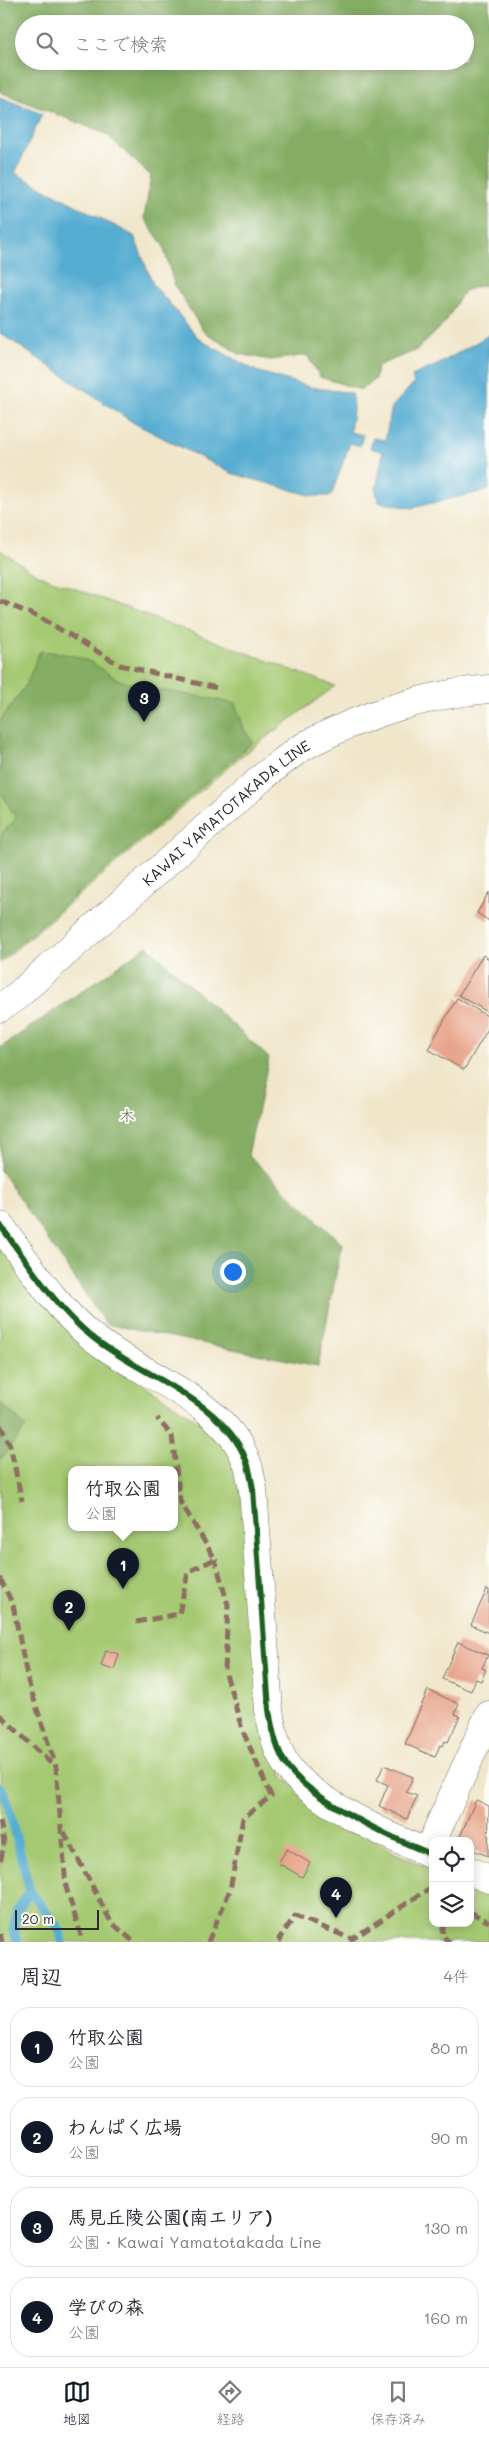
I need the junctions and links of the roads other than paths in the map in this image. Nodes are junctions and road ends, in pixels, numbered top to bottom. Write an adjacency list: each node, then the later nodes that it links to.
1 (489, 689): 2 (street, KAWAI YAMATOTAKADA LINE)
2 (0, 1008)
3 (0, 1225): 6 (street)
4 (489, 1715): 5 (street)
5 (437, 1837)
6 (429, 1854)
7 (474, 1873): 8 (street)
8 (489, 1879)

